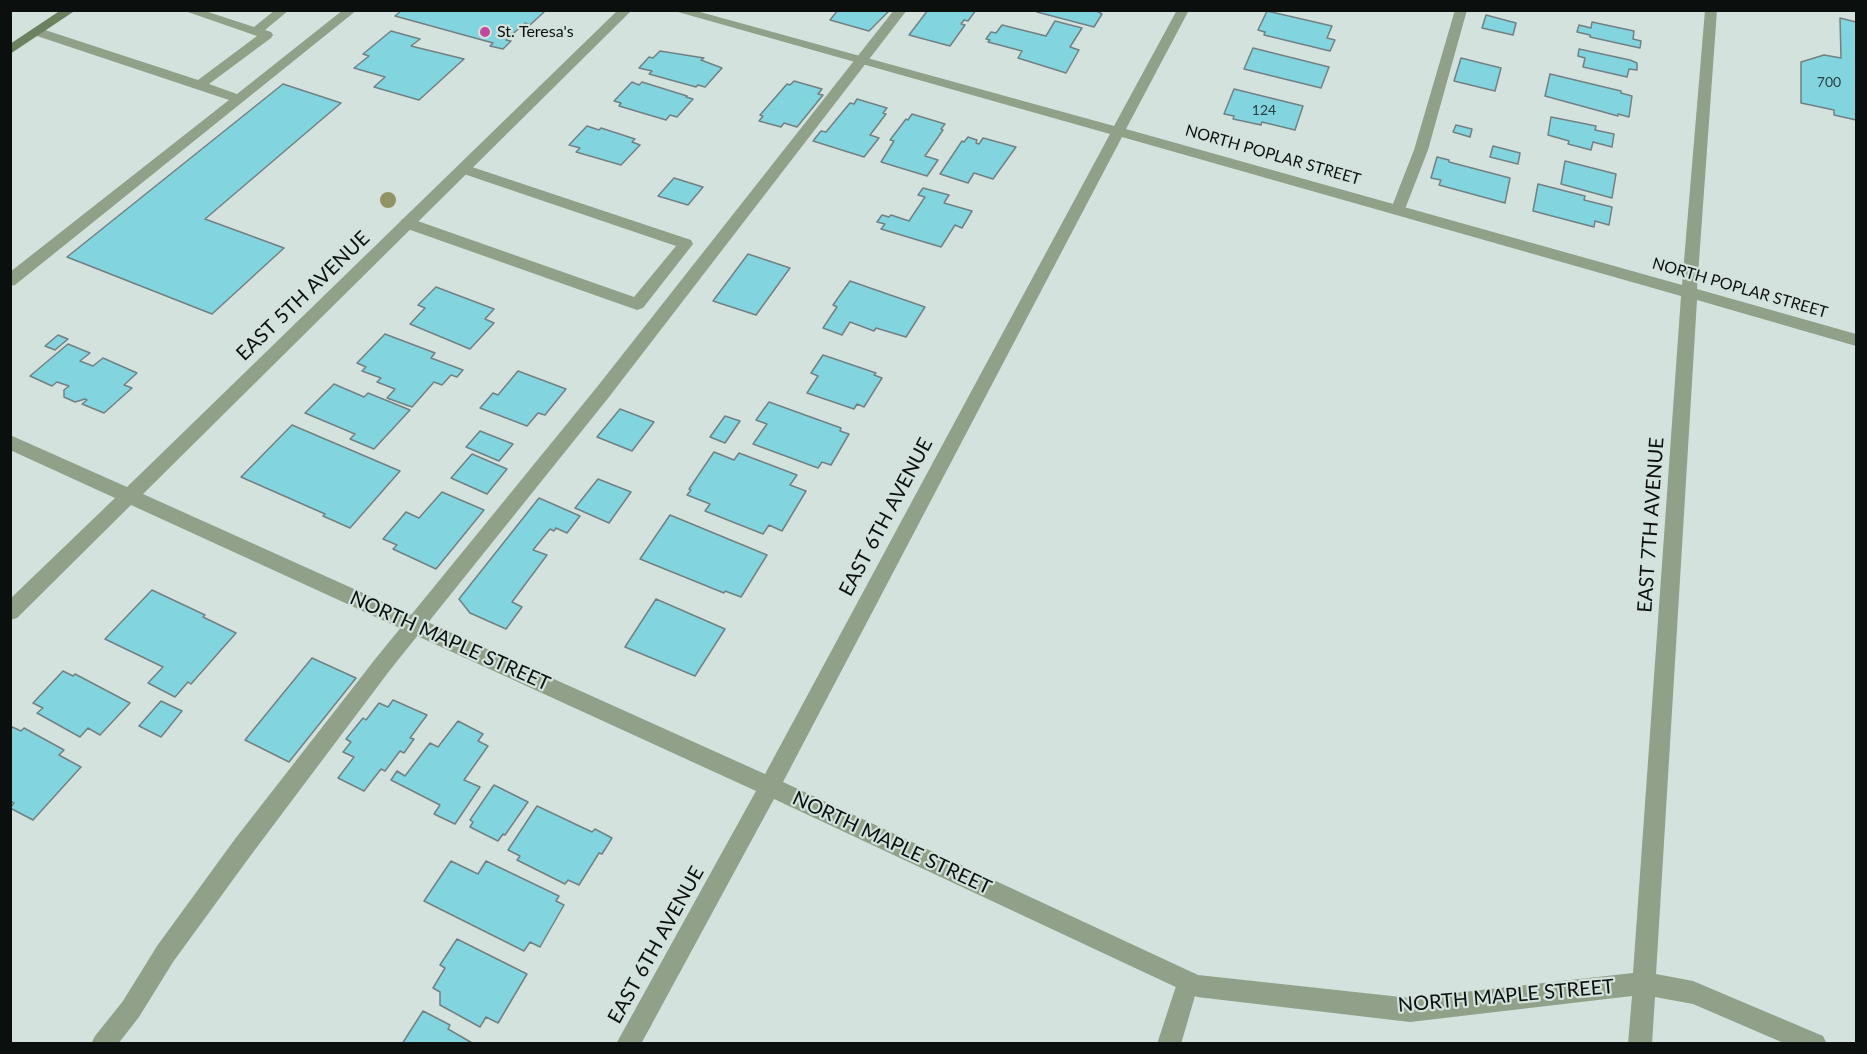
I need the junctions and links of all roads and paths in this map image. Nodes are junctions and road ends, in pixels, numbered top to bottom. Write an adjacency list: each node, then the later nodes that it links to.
1 (70, 10): 12 (main road)
2 (188, 10): 11 (street)
3 (283, 10): 11 (street)
4 (351, 10): 16 (street)
5 (626, 10): 18 (street, EAST 5TH AVENUE)
6 (677, 10): 14 (street, NORTH POPLAR STREET)
7 (901, 10): 14 (street)
8 (1182, 10): 17 (street, EAST 6TH AVENUE)
9 (1461, 10): 19 (street)
10 (1712, 10): 22 (street, EAST 7TH AVENUE)
11 (256, 31): 15 (street)
12 (38, 32): 13 (main road); 15 (street)
13 (10, 50)
14 (862, 61): 17 (street, NORTH POPLAR STREET); 27 (street)
15 (200, 86): 16 (street)
16 (240, 99): 21 (street)
17 (1117, 130): 19 (street, NORTH POPLAR STREET); 28 (street, EAST 6TH AVENUE)
18 (463, 169): 20 (street, EAST 5TH AVENUE); 20 (street)
19 (1398, 209): 22 (street, NORTH POPLAR STREET)
20 (408, 223): 25 (street, EAST 5TH AVENUE)
21 (10, 281)
22 (1689, 292): 23 (street, NORTH POPLAR STREET); 30 (street, EAST 7TH AVENUE)
23 (1857, 340)
24 (10, 442): 25 (street, NORTH MAPLE STREET)
25 (129, 495): 26 (street, EAST 5TH AVENUE); 27 (street, NORTH MAPLE STREET)
26 (10, 612)
27 (414, 625): 28 (street, NORTH MAPLE STREET); 31 (street)
28 (770, 786): 29 (street, NORTH MAPLE STREET); 32 (street, EAST 6TH AVENUE)
29 (1188, 982): 30 (street, NORTH MAPLE STREET); 33 (street)
30 (1644, 983): 34 (street, EAST 7TH AVENUE); 35 (street, NORTH MAPLE STREET)
31 (103, 1044)
32 (628, 1044)
33 (1169, 1044)
34 (1640, 1044)
35 (1815, 1044)

